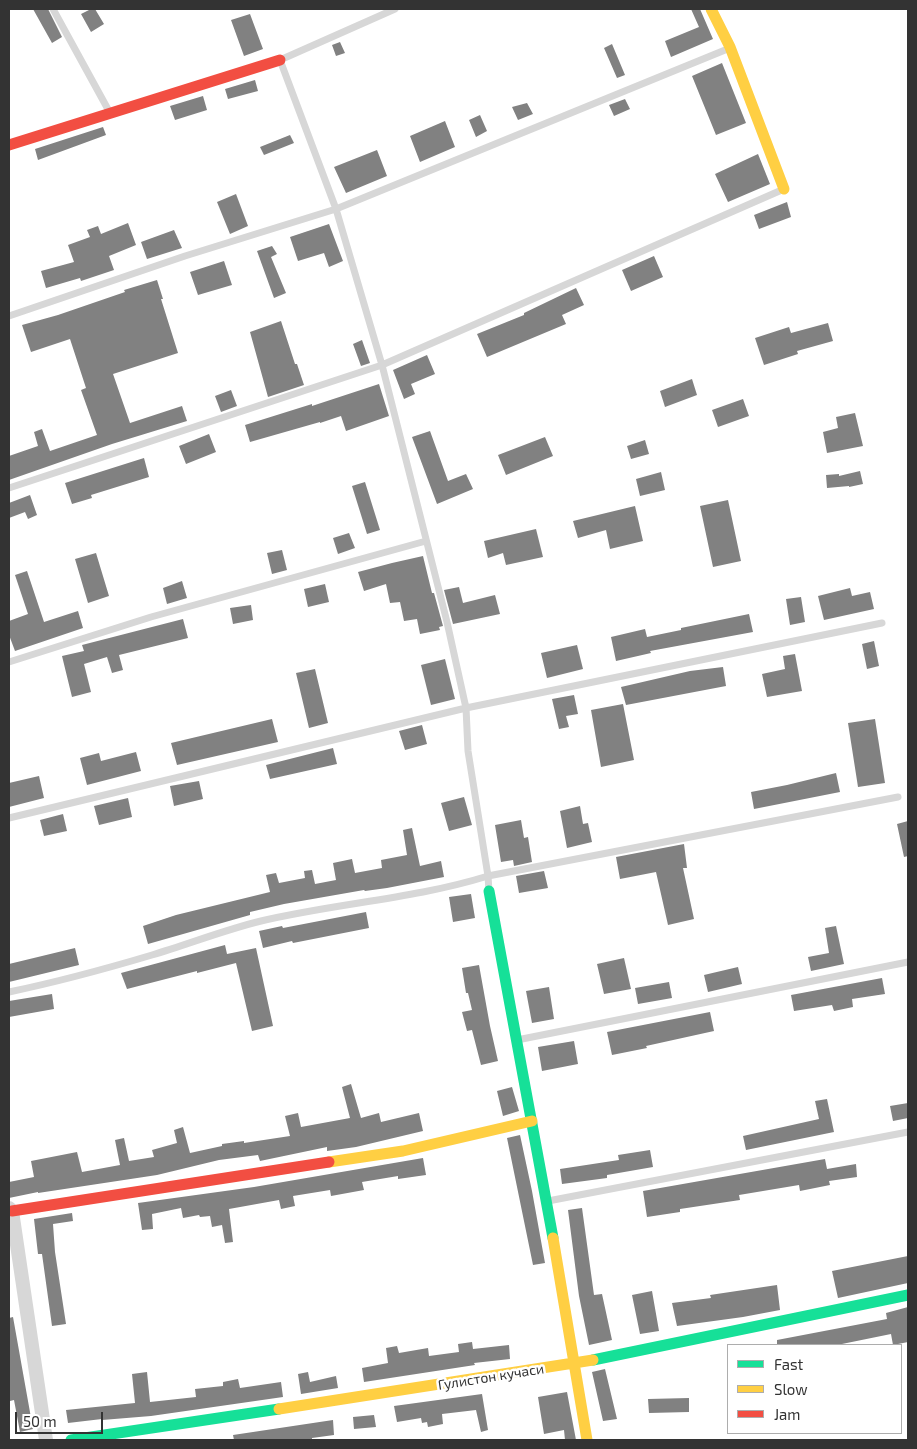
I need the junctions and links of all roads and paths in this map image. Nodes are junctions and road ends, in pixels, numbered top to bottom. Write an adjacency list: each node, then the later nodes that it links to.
1 (54, 9): 6 (lane)
2 (395, 9): 5 (lane)
3 (712, 9): 4 (street)
4 (730, 47): 8 (street); 9 (lane)
5 (280, 60): 6 (street); 9 (lane)
6 (110, 113): 7 (street)
7 (9, 144)
8 (784, 189): 11 (lane)
9 (336, 209): 10 (lane); 11 (lane)
10 (9, 316)
11 (382, 365): 12 (lane); 13 (lane)
12 (9, 488)
13 (426, 541): 15 (lane); 16 (lane)
14 (882, 623): 16 (lane)
15 (9, 662)
16 (466, 708): 18 (lane); 19 (lane)
17 (898, 797): 19 (lane)
18 (9, 818)
19 (488, 876): 20 (lane); 22 (lane)
20 (489, 891): 23 (street)
21 (908, 962): 23 (lane)
22 (9, 992)
23 (517, 1040): 24 (street)
24 (532, 1121): 26 (street); 27 (street)
25 (908, 1132): 26 (lane)
26 (547, 1201): 29 (street)
27 (11, 1209): 30 (street)
28 (908, 1295): 29 (street, Гулистон кучаси)
29 (572, 1364): 31 (street, Гулистон кучаси); 32 (street)
30 (46, 1440)
31 (71, 1440)
32 (587, 1440)

